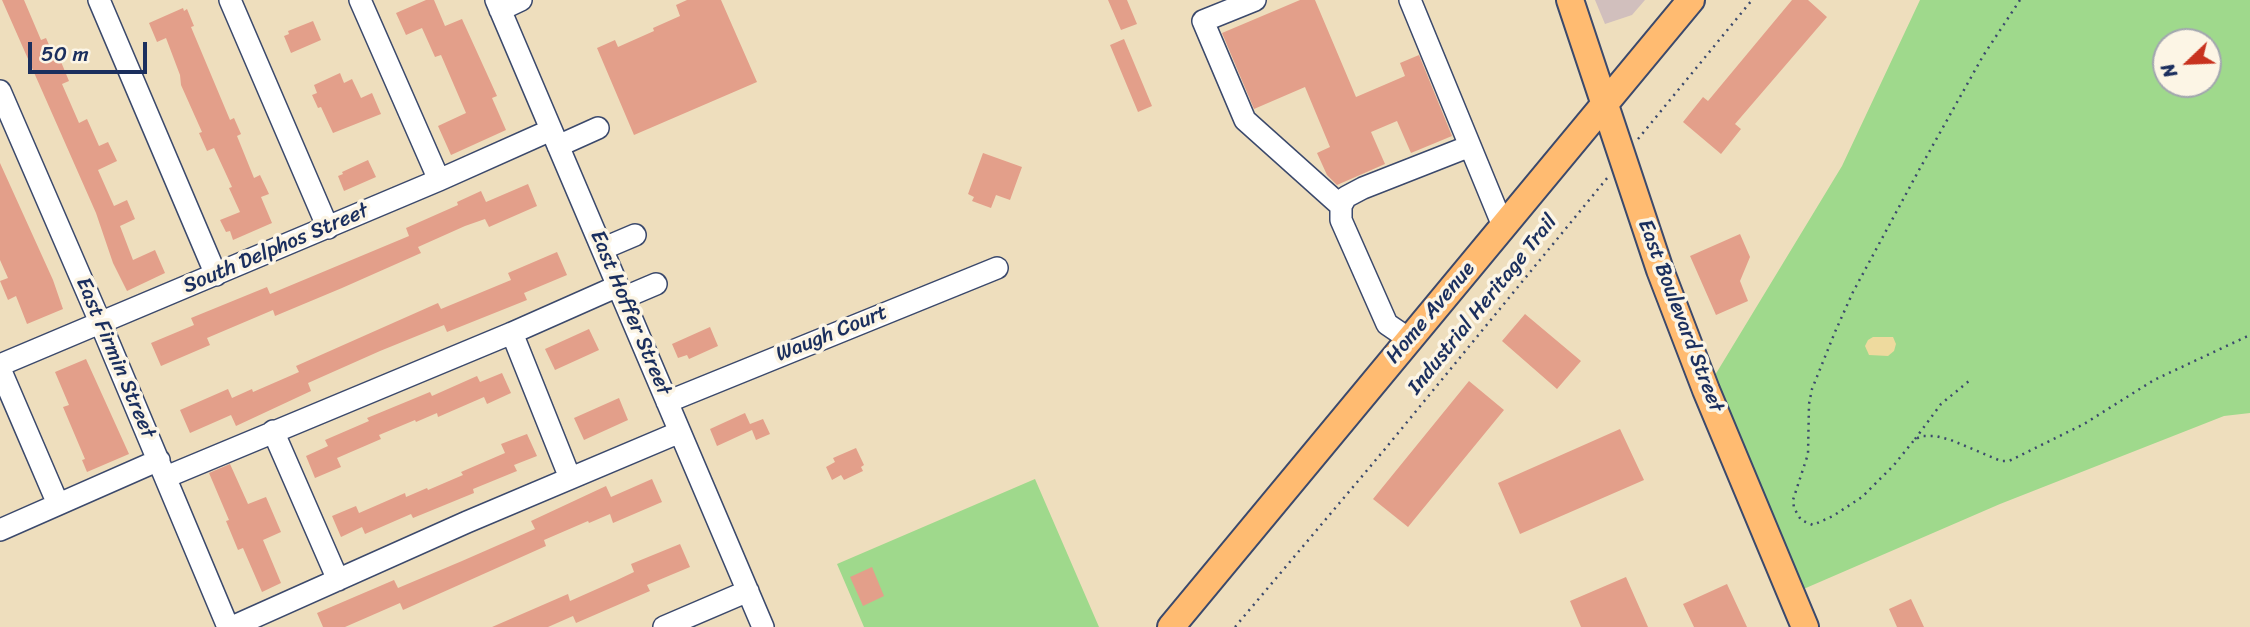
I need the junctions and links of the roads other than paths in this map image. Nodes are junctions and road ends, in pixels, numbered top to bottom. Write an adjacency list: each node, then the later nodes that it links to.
1 (99, 0): 23 (street)
2 (230, 0): 19 (street)
3 (360, 0): 16 (street)
4 (521, 0): 9 (street)
5 (1255, 0): 10 (street)
6 (1410, 0): 15 (street)
7 (1570, 0): 12 (main road, East Boulevard Street)
8 (1691, 0): 12 (main road, Home Avenue)
9 (498, 5): 14 (street, East Hoffer Street)
10 (1231, 5): 17 (street)
11 (0, 91): 26 (street, East Firmin Street)
12 (1605, 104): 18 (main road, Home Avenue); 43 (main road, East Boulevard Street)
13 (598, 128): 14 (street, South Delphos Street)
14 (554, 138): 16 (street, South Delphos Street); 21 (street, East Hoffer Street)
15 (1470, 146): 17 (street); 18 (street)
16 (439, 180): 19 (street, South Delphos Street)
17 (1341, 206): 28 (street)
18 (1503, 226): 28 (main road, Home Avenue)
19 (328, 228): 23 (street, South Delphos Street)
20 (635, 234): 21 (street)
21 (602, 249): 25 (street, East Hoffer Street)
22 (997, 268): 30 (street, Waugh Court)
23 (216, 275): 26 (street, South Delphos Street)
24 (656, 284): 25 (street)
25 (620, 292): 27 (street); 30 (street, East Hoffer Street)
26 (100, 322): 29 (street, South Delphos Street); 33 (street, East Firmin Street)
27 (512, 333): 31 (street); 34 (street)
28 (1409, 339): 42 (main road, Home Avenue)
29 (0, 367): 35 (street)
30 (667, 402): 32 (street, East Hoffer Street)
31 (273, 432): 33 (street); 37 (street)
32 (680, 432): 34 (street); 38 (street, East Hoffer Street)
33 (162, 468): 35 (street); 39 (street, East Firmin Street)
34 (570, 478): 37 (street)
35 (58, 504): 36 (street)
36 (0, 530)
37 (338, 580): 39 (street)
38 (748, 591): 40 (street); 41 (street, East Hoffer Street)
39 (230, 627)
40 (664, 627)
41 (763, 627)
42 (1171, 627)
43 (1805, 627)

